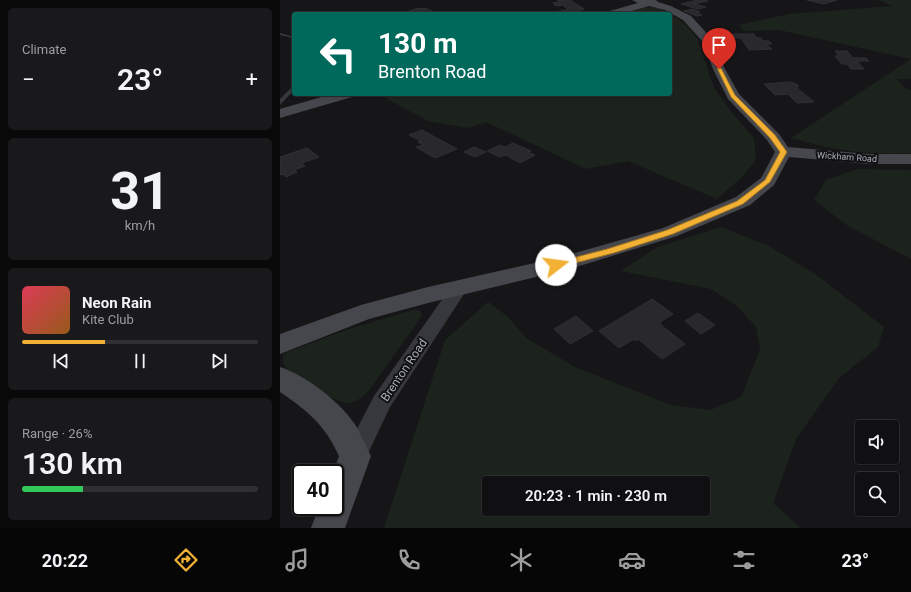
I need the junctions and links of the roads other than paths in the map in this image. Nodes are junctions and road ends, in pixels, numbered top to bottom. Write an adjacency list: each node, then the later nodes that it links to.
1 (649, 1): 2 (street); 8 (street)
2 (616, 12)
3 (280, 34): 4 (lane)
4 (292, 38)
5 (292, 91): 7 (lane)
6 (338, 96): 7 (street)
7 (282, 109)
8 (783, 152): 9 (street, Wickham Road); 10 (street)
9 (911, 159)
10 (459, 288): 11 (street); 13 (street, Brenton Road)
11 (280, 344)
12 (280, 378): 13 (street)
13 (354, 456): 14 (street, Brenton Road)
14 (328, 528)

